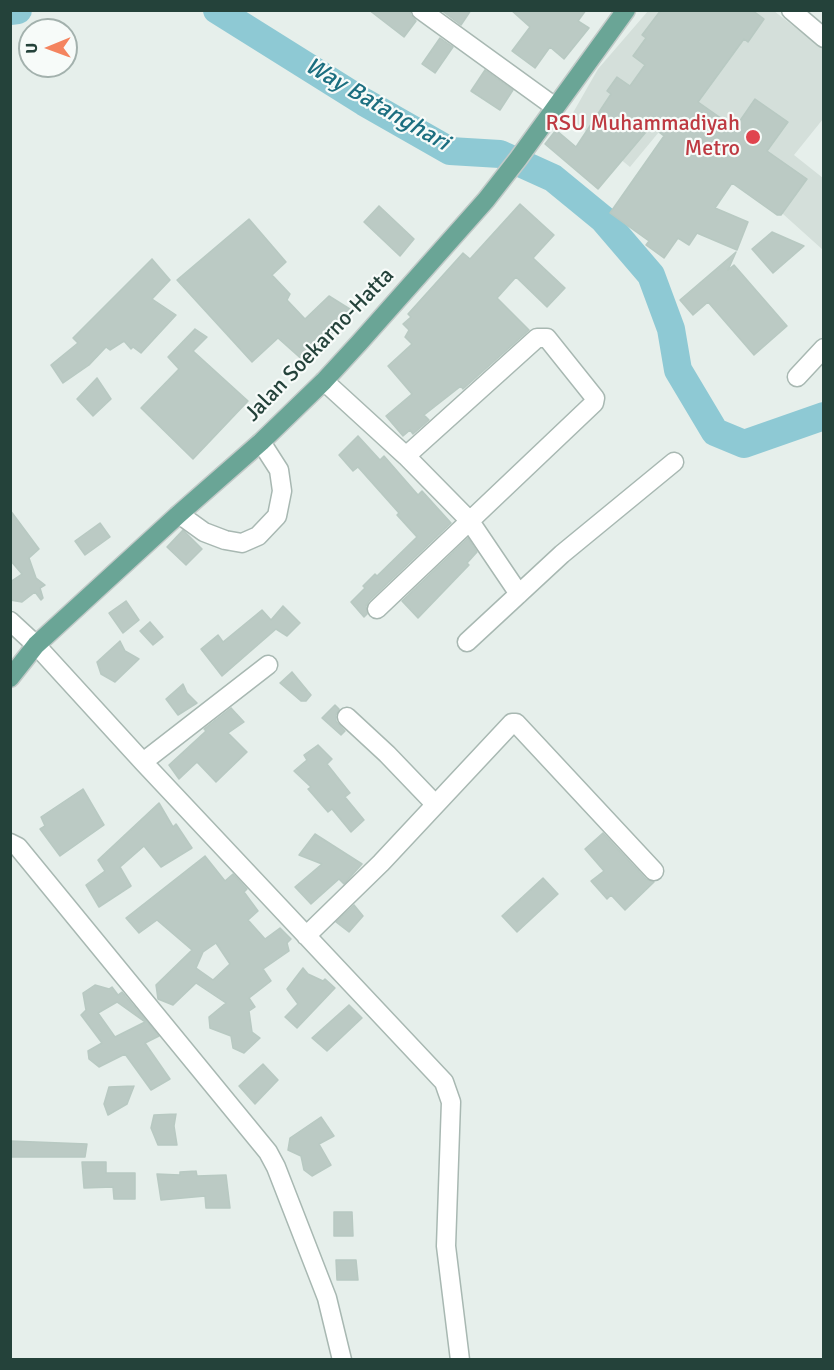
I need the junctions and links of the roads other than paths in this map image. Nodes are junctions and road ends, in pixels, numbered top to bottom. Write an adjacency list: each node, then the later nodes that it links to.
1 (421, 10): 5 (street)
2 (626, 10): 5 (main road, Jalan Soekarno-Hatta)
3 (791, 10): 4 (street)
4 (824, 38)
5 (555, 107): 8 (main road, Jalan Soekarno-Hatta)
6 (824, 348): 7 (street)
7 (797, 377)
8 (324, 381): 9 (main road, Jalan Soekarno-Hatta); 10 (street)
9 (261, 442): 12 (main road, Jalan Soekarno-Hatta); 12 (street)
10 (406, 456): 13 (street); 13 (street)
11 (674, 462): 14 (street)
12 (179, 514): 18 (main road, Jalan Soekarno-Hatta)
13 (469, 520): 14 (street); 15 (street)
14 (519, 594): 17 (street)
15 (377, 609)
16 (10, 621): 18 (street)
17 (467, 642)
18 (36, 645): 20 (main road, Jalan Soekarno-Hatta); 22 (street)
19 (268, 665): 22 (street)
20 (10, 678)
21 (347, 717): 23 (street)
22 (143, 762): 26 (street)
23 (435, 804): 25 (street); 26 (street)
24 (10, 843): 27 (street)
25 (654, 871)
26 (306, 936): 28 (street)
27 (342, 1359)
28 (460, 1359)

